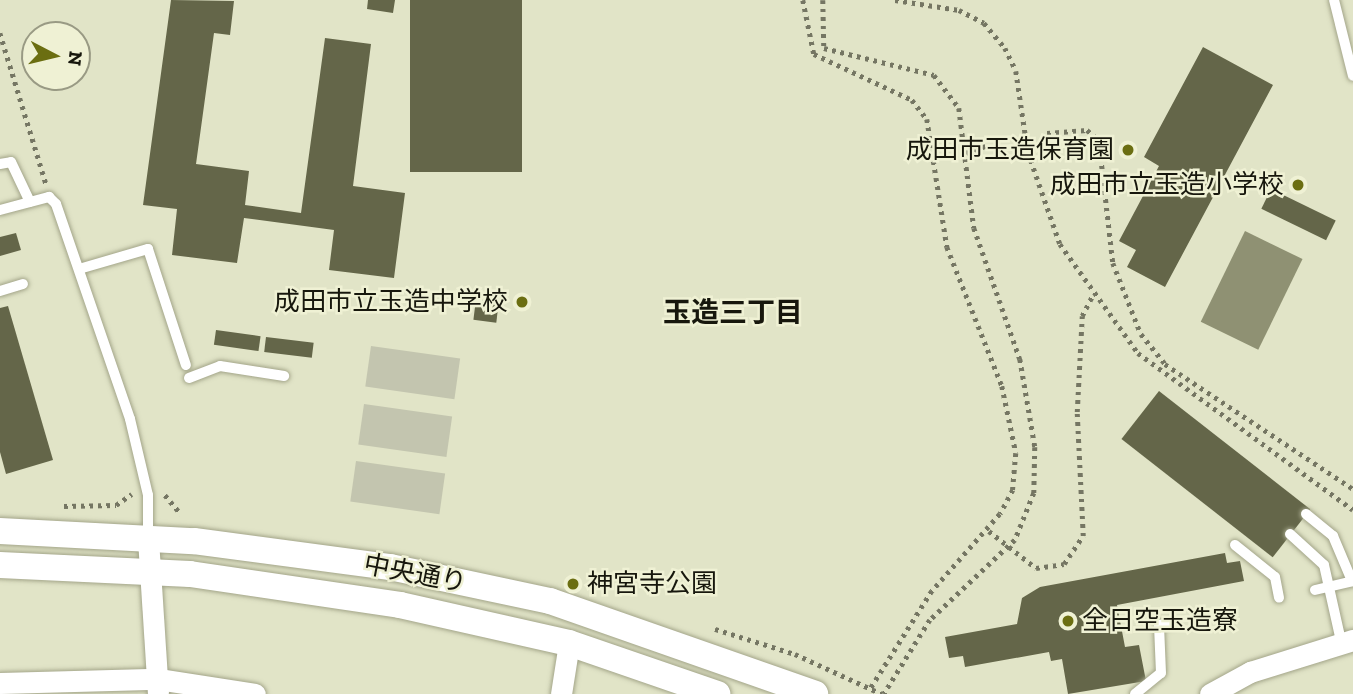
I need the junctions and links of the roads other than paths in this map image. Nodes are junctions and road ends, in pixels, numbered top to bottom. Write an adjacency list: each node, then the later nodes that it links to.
1 (1334, 0): 2 (lane)
2 (1353, 76)
3 (0, 164): 4 (lane)
4 (30, 202): 5 (lane); 6 (lane)
5 (0, 210)
6 (79, 269): 9 (lane); 15 (lane)
7 (23, 284): 8 (lane)
8 (0, 291)
9 (186, 365)
10 (284, 376): 11 (lane)
11 (189, 378)
12 (1306, 514): 19 (lane)
13 (0, 531): 15 (street, 中央通り)
14 (1290, 534): 20 (lane)
15 (148, 539): 18 (street); 32 (street, 中央通り)
16 (1235, 545): 22 (lane)
17 (0, 565): 18 (street, 中央通り)
18 (146, 570): 25 (street, 中央通り); 27 (street)
19 (1352, 581): 20 (lane)
20 (1329, 586): 21 (lane); 24 (lane)
21 (1315, 590)
22 (1279, 598)
23 (1172, 623): 33 (lane)
24 (1347, 640): 34 (street)
25 (569, 643): 30 (street); 31 (street, 中央通り)
26 (0, 683): 28 (street)
27 (158, 687): 28 (street); 29 (street)
28 (31, 688)
29 (255, 694)
30 (561, 694)
31 (716, 694)
32 (815, 694)
33 (1135, 694)
34 (1210, 694)

